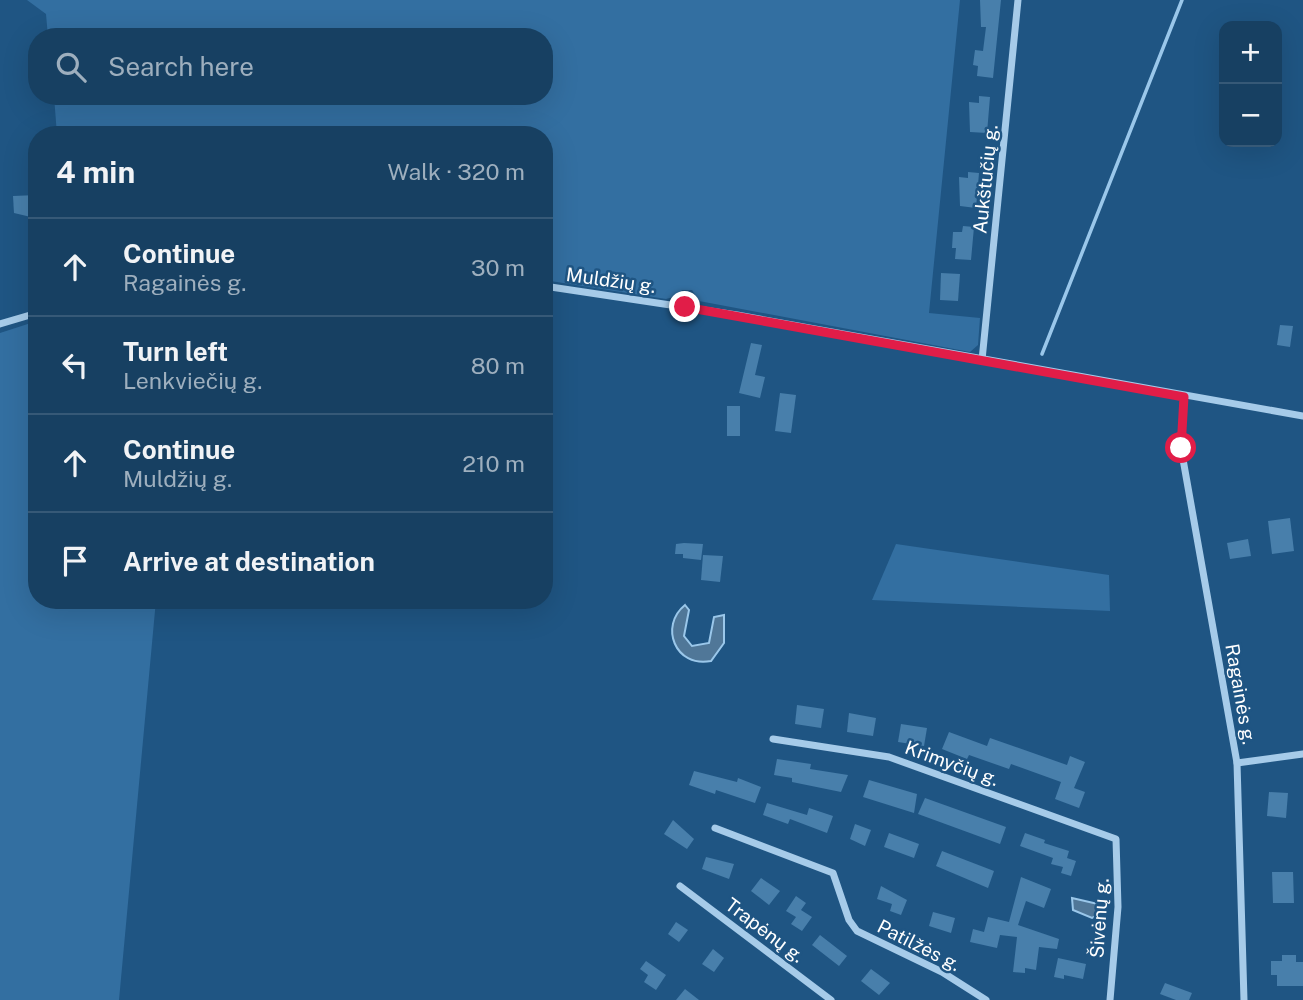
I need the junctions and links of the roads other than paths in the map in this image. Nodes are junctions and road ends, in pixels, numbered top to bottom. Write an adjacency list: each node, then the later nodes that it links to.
1 (1018, 0): 5 (street, Aukštučių g.)
2 (553, 287): 5 (street, Muldžių g.)
3 (28, 316): 4 (street)
4 (0, 324)
5 (982, 360): 6 (street, Muldžių g.)
6 (1184, 397): 7 (street, Muldžių g.); 10 (street, Ragainės g.)
7 (1303, 416)
8 (773, 739): 12 (street, Krimyčių g.)
9 (1303, 754): 10 (street)
10 (1237, 763): 17 (street, Ragainės g.)
11 (715, 828): 15 (street, Patilžės g.)
12 (1116, 839): 16 (street, Šivėnų g.)
13 (680, 886): 14 (street, Trapėnų g.)
14 (831, 1000)
15 (986, 1000)
16 (1110, 1000)
17 (1244, 1000)

